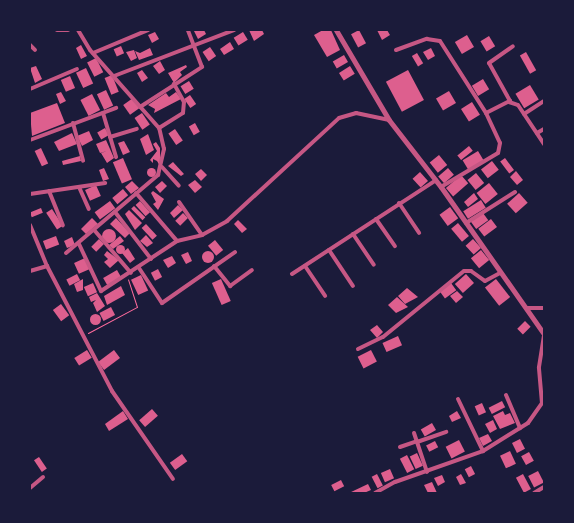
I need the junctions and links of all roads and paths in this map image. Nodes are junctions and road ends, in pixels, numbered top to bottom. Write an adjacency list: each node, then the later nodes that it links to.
1 (57, 30): 2 (street)
2 (68, 30)
3 (78, 30): 13 (street)
4 (148, 30): 13 (street)
5 (188, 30): 9 (street)
6 (234, 30): 9 (street)
7 (336, 30): 25 (street)
8 (30, 44): 11 (street)
9 (196, 44): 15 (street); 16 (street)
10 (513, 46): 19 (street)
11 (35, 50)
12 (396, 50): 23 (street)
13 (93, 53): 15 (street)
14 (77, 69): 17 (street)
15 (114, 76): 20 (street)
16 (174, 84): 20 (street); 27 (street)
17 (30, 89)
18 (544, 101): 24 (street)
19 (509, 102): 23 (street); 24 (street)
20 (140, 107): 27 (street)
21 (116, 108): 22 (street)
22 (103, 113): 26 (street); 31 (street)
23 (486, 113): 41 (street)
24 (524, 114): 30 (street)
25 (389, 120): 37 (street); 57 (street)
26 (73, 123): 32 (street); 35 (street)
27 (159, 128): 36 (street)
28 (137, 129): 31 (street)
29 (544, 129): 30 (street)
30 (537, 133): 33 (street)
31 (110, 137): 34 (street)
32 (30, 140)
33 (544, 144)
34 (116, 157)
35 (83, 161)
36 (162, 167): 39 (street); 44 (street)
37 (436, 180): 41 (street); 47 (street)
38 (105, 183): 40 (street)
39 (179, 186)
40 (79, 187): 42 (street); 48 (street)
41 (441, 187): 51 (street)
42 (49, 191): 45 (street); 52 (street)
43 (515, 192): 51 (street)
44 (136, 193): 49 (street); 58 (street)
45 (30, 194)
46 (179, 202): 57 (street)
47 (399, 203): 50 (street); 55 (street)
48 (89, 209)
49 (115, 212): 54 (street); 64 (street)
50 (376, 219): 56 (street); 60 (street)
51 (466, 223): 72 (street)
52 (63, 224)
53 (30, 225): 66 (street)
54 (95, 231): 59 (street); 73 (street)
55 (419, 233)
56 (353, 234): 61 (street); 65 (street)
57 (202, 235): 58 (street)
58 (176, 241): 64 (street)
59 (79, 244): 63 (street); 73 (street)
60 (395, 246)
61 (329, 250): 68 (street); 75 (street)
62 (235, 252): 67 (street)
63 (66, 253)
64 (151, 259): 69 (street)
65 (374, 265)
66 (47, 266): 71 (street); 80 (street)
67 (214, 266): 69 (street); 70 (street)
68 (306, 266): 74 (street); 76 (street)
69 (140, 268): 73 (street)
70 (252, 270)
71 (30, 271)
72 (500, 273): 77 (street); 81 (street)
73 (129, 274): 80 (path)
74 (292, 274)
75 (353, 286)
76 (325, 296)
77 (527, 308): 78 (street); 79 (street)
78 (544, 308)
79 (544, 335): 84 (street)
80 (83, 336): 92 (street)
81 (358, 349)
82 (506, 395): 84 (street)
83 (458, 399): 89 (street)
84 (520, 428): 89 (street)
85 (446, 432): 87 (street)
86 (414, 433): 87 (street)
87 (417, 442): 88 (street); 90 (street)
88 (400, 447)
89 (484, 451): 90 (street)
90 (427, 472): 95 (street)
91 (43, 477): 94 (street)
92 (173, 480)
93 (544, 487): 96 (street)
94 (30, 488)
95 (375, 493)
96 (534, 493)

